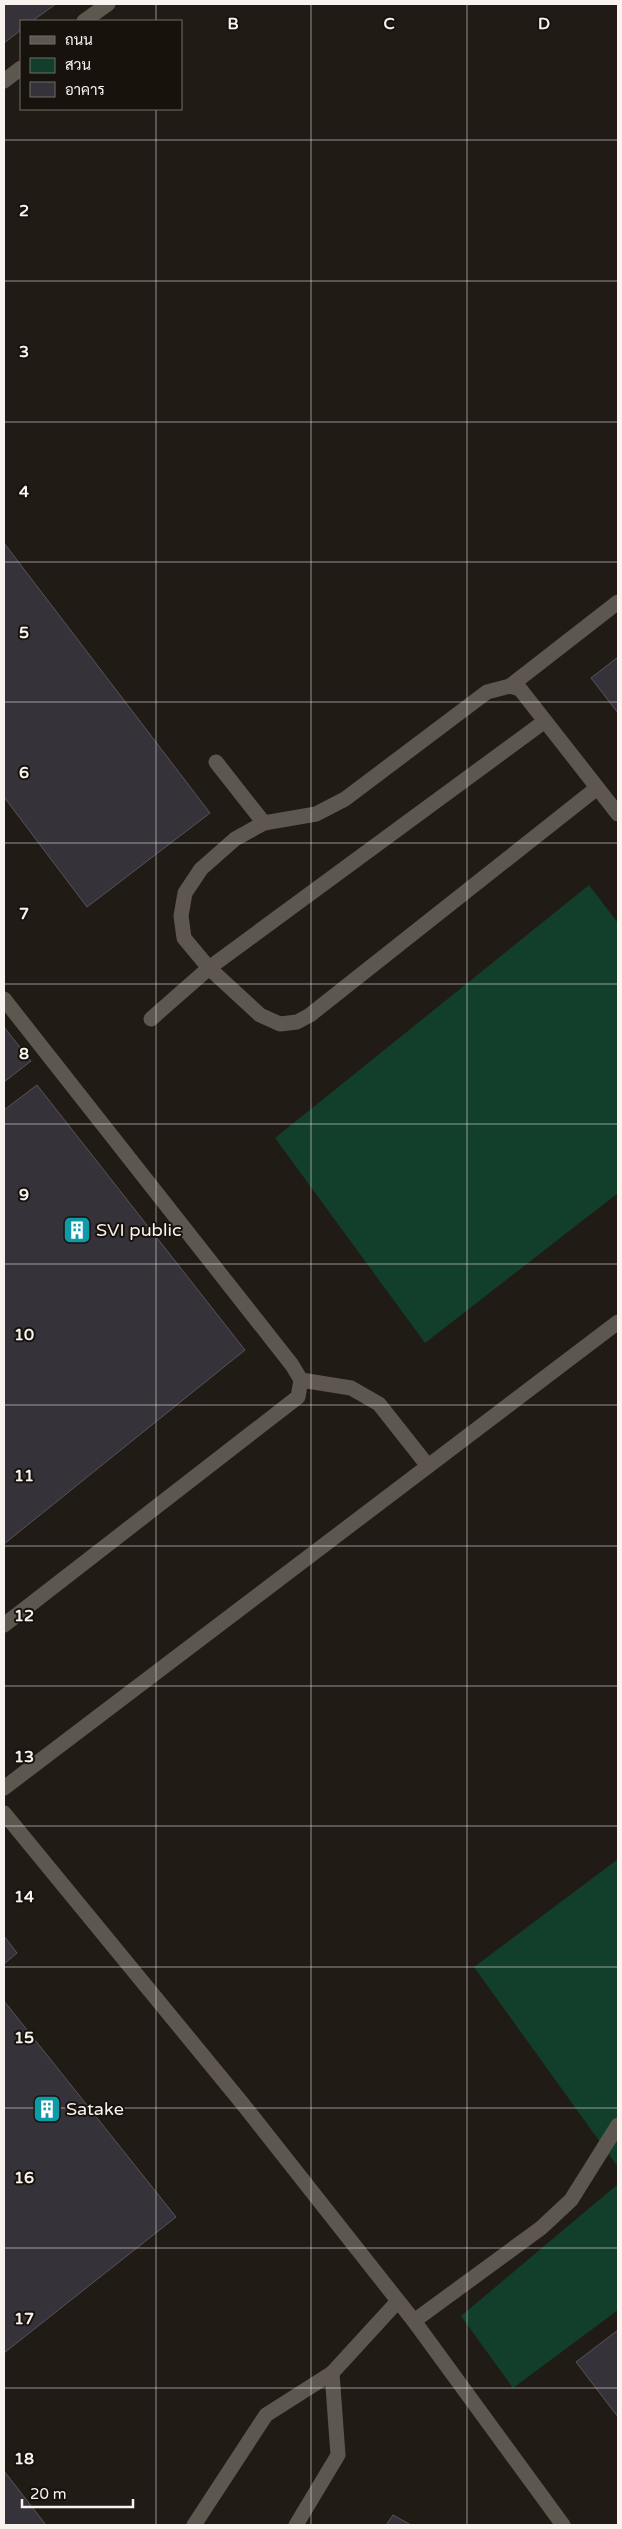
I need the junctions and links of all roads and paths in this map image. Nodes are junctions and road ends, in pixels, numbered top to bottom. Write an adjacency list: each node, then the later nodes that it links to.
1 (108, 4): 2 (street)
2 (85, 20)
3 (20, 69): 4 (street)
4 (4, 81)
5 (618, 602): 6 (street)
6 (510, 686): 7 (street); 11 (street)
7 (545, 721): 9 (street); 12 (street)
8 (216, 762): 11 (street)
9 (597, 788): 10 (street); 12 (street)
10 (618, 814)
11 (264, 823): 12 (street)
12 (210, 968): 14 (street)
13 (4, 999): 16 (street)
14 (151, 1019)
15 (617, 1324): 17 (street)
16 (301, 1380): 17 (street); 18 (street)
17 (428, 1466): 19 (street)
18 (4, 1625)
19 (4, 1788)
20 (4, 1813): 22 (street)
21 (618, 2125): 23 (street)
22 (398, 2301): 23 (street); 24 (street)
23 (414, 2321): 27 (street)
24 (332, 2373): 25 (street); 26 (street)
25 (194, 2525)
26 (296, 2525)
27 (564, 2525)

